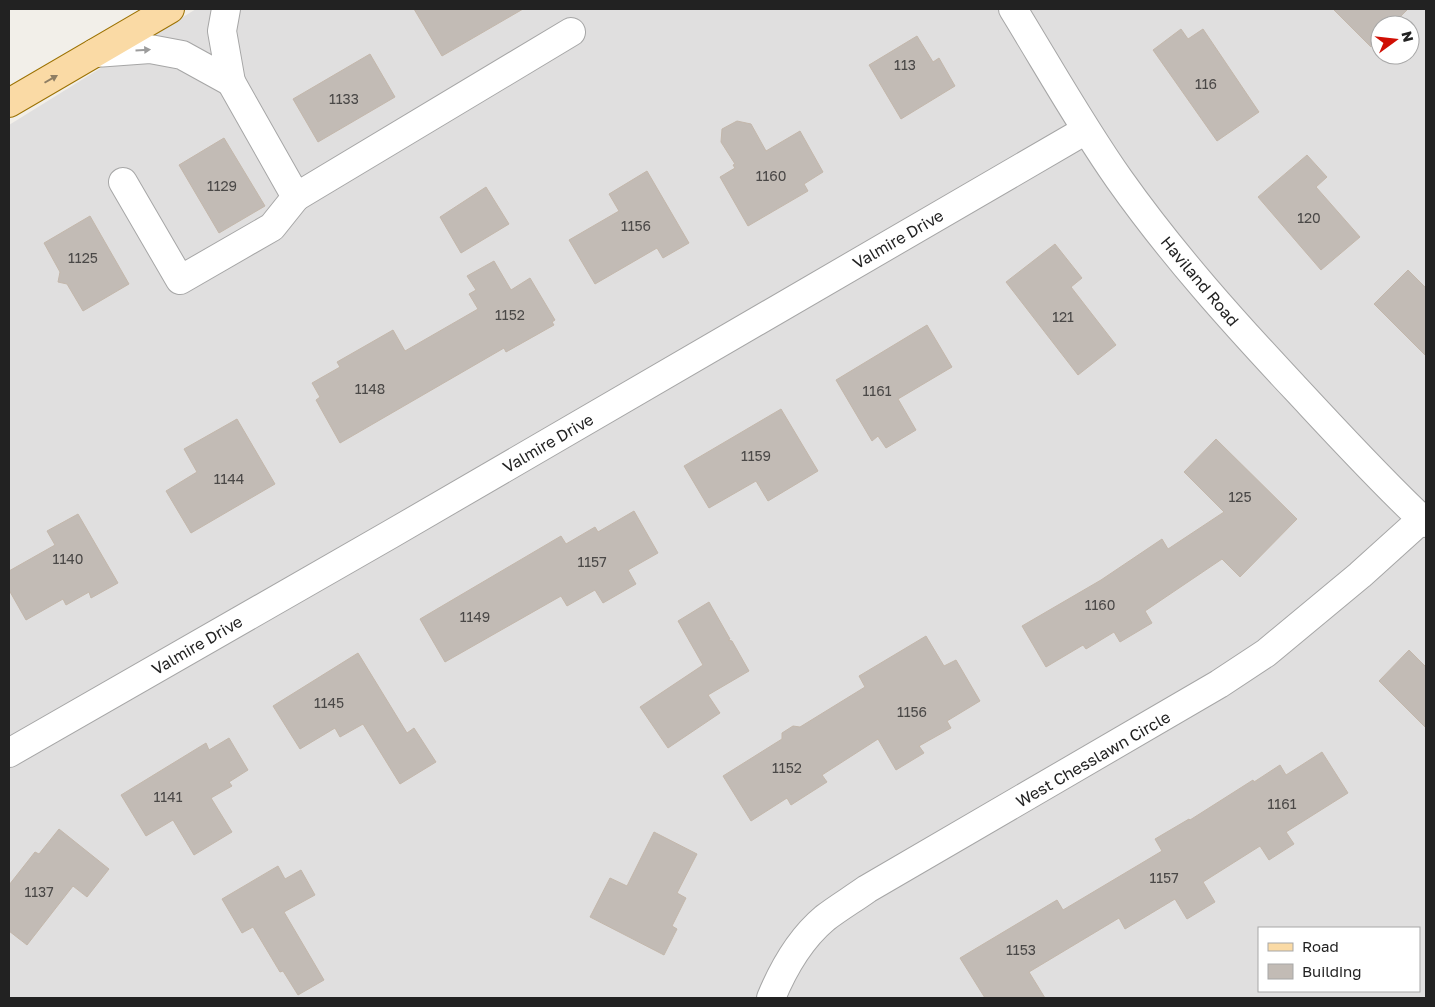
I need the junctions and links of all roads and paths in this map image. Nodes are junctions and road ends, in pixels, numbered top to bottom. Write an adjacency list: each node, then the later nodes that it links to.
1 (170, 9): 5 (main road)
2 (226, 9): 6 (street)
3 (1013, 9): 8 (street, Haviland Road)
4 (570, 32): 10 (street)
5 (95, 53): 6 (street, one-way to 6); 7 (main road, one-way to 5)
6 (231, 82): 10 (street)
7 (9, 103)
8 (1086, 130): 11 (street, Haviland Road); 12 (street, Valmire Drive)
9 (123, 182): 10 (street)
10 (296, 198)
11 (1424, 521): 13 (street, West Chesslawn Circle)
12 (9, 753)
13 (771, 998)

